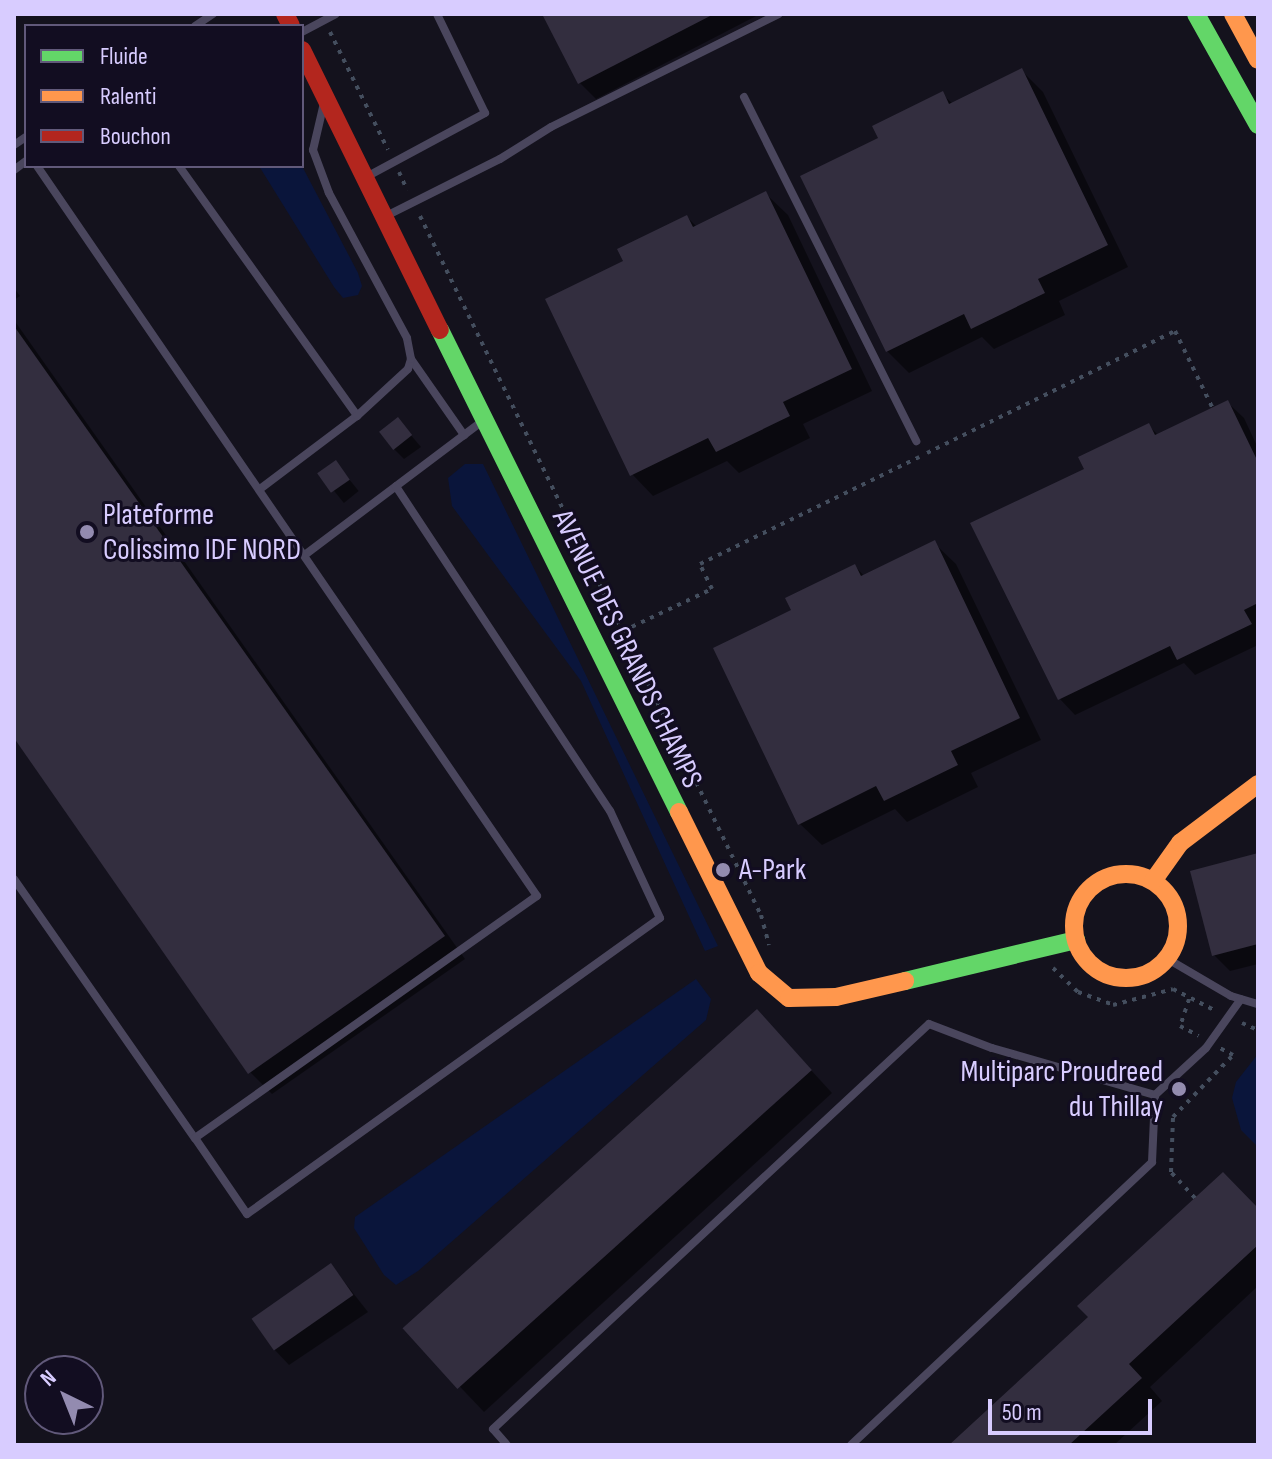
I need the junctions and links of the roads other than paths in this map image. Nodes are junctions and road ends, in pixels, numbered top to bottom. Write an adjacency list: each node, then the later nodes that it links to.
1 (336, 14): 6 (lane)
2 (437, 14): 14 (lane)
3 (779, 14): 15 (lane)
4 (1196, 14): 11 (main road)
5 (1233, 14): 8 (main road)
6 (304, 31)
7 (304, 54): 10 (main road, AVENUE DES GRANDS CHAMPS)
8 (1258, 60)
9 (744, 97): 20 (lane)
10 (326, 99): 14 (main road, AVENUE DES GRANDS CHAMPS); 16 (lane)
11 (1258, 125)
12 (38, 168): 22 (lane)
13 (180, 168): 17 (lane)
14 (366, 177): 15 (main road, AVENUE DES GRANDS CHAMPS)
15 (385, 217): 18 (main road, AVENUE DES GRANDS CHAMPS)
16 (411, 359): 17 (lane); 19 (lane)
17 (357, 416): 22 (lane)
18 (484, 419): 19 (lane); 27 (main road, AVENUE DES GRANDS CHAMPS)
19 (464, 435): 21 (lane)
20 (916, 441)
21 (396, 486): 23 (lane); 32 (lane)
22 (260, 489): 23 (lane)
23 (306, 554): 32 (lane)
24 (1253, 792): 26 (main road)
25 (14, 879): 32 (lane)
26 (1153, 881): 27 (main road); 28 (main road)
27 (1076, 940): 28 (main road)
28 (1166, 958): 29 (lane)
29 (1241, 999): 30 (lane); 31 (lane)
30 (1258, 1004)
31 (1155, 1095): 33 (lane); 34 (lane)
32 (195, 1138)
33 (507, 1445)
34 (851, 1445)

